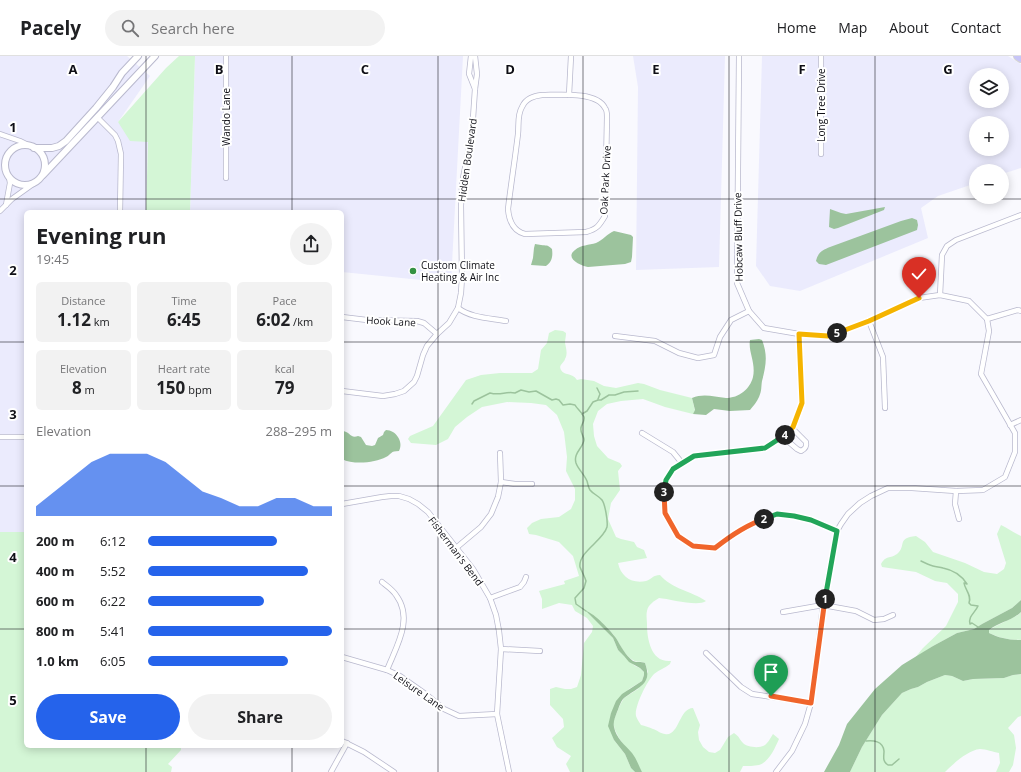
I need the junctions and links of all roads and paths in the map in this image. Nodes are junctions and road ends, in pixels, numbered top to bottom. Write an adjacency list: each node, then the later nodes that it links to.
1 (138, 56): 15 (main road)
2 (155, 56): 13 (main road)
3 (226, 56): 19 (street, Wando Lane)
4 (471, 56): 11 (street, Hidden Boulevard)
5 (475, 56): 11 (street, Hidden Boulevard)
6 (570, 56): 12 (street)
7 (739, 56): 27 (street, Hobcaw Bluff Drive)
8 (821, 56): 16 (street, Long Tree Drive)
9 (1018, 56): 10 (highway)
10 (1021, 58)
11 (475, 89): 26 (street, Hidden Boulevard)
12 (569, 94): 12 (street, Oak Park Drive)
13 (97, 117): 17 (main road); 22 (street)
14 (0, 134): 15 (street)
15 (32, 147): 17 (main road); 18 (main road)
16 (821, 154)
17 (43, 175): 20 (main road)
18 (9, 177): 20 (main road); 21 (street)
19 (226, 178)
20 (33, 184): 21 (street)
21 (6, 205): 23 (street)
22 (120, 210)
23 (0, 211)
24 (1021, 215): 25 (street)
25 (940, 294): 30 (street, Hobcaw Bluff Drive); 32 (street, Hobcaw Bluff Drive)
26 (458, 308): 31 (street); 33 (street, Hidden Boulevard)
27 (749, 311): 34 (street, Hobcaw Bluff Drive); 35 (street)
28 (1021, 311): 30 (street)
29 (344, 317): 33 (street, Hook Lane)
30 (987, 319): 39 (street)
31 (506, 321)
32 (869, 321): 34 (street, Hobcaw Bluff Drive); 37 (street)
33 (437, 334): 36 (street, Hidden Boulevard)
34 (799, 334): 40 (street)
35 (615, 336)
36 (344, 391)
37 (885, 408)
38 (1021, 420): 39 (street)
39 (1010, 425): 49 (street)
40 (792, 428): 44 (street); 44 (street)
41 (642, 433): 46 (street)
42 (0, 437): 43 (street)
43 (24, 437)
44 (783, 437): 46 (street)
45 (500, 453): 47 (street)
46 (682, 463): 52 (street)
47 (501, 482): 48 (street); 53 (street)
48 (532, 484)
49 (956, 491): 51 (street); 52 (street)
50 (344, 504): 53 (street, Fisherman's Bend)
51 (959, 519)
52 (837, 531): 57 (street)
53 (456, 548): 56 (street, Fisherman's Bend)
54 (526, 577): 56 (street)
55 (382, 582): 64 (street)
56 (490, 598): 60 (street, Fisherman's Bend)
57 (823, 605): 58 (street); 59 (street); 65 (street)
58 (783, 612)
59 (893, 615)
60 (501, 649): 61 (street); 66 (street, Fisherman's Bend)
61 (540, 651)
62 (706, 653): 65 (street)
63 (344, 658): 64 (street, Leisure Lane)
64 (387, 670): 66 (street, Leisure Lane)
65 (811, 703): 72 (street)
66 (497, 714): 71 (street, Fisherman's Bend)
67 (344, 742): 68 (street)
68 (347, 744): 69 (street); 70 (street)
69 (331, 772)
70 (394, 772)
71 (508, 772)
72 (776, 772)

